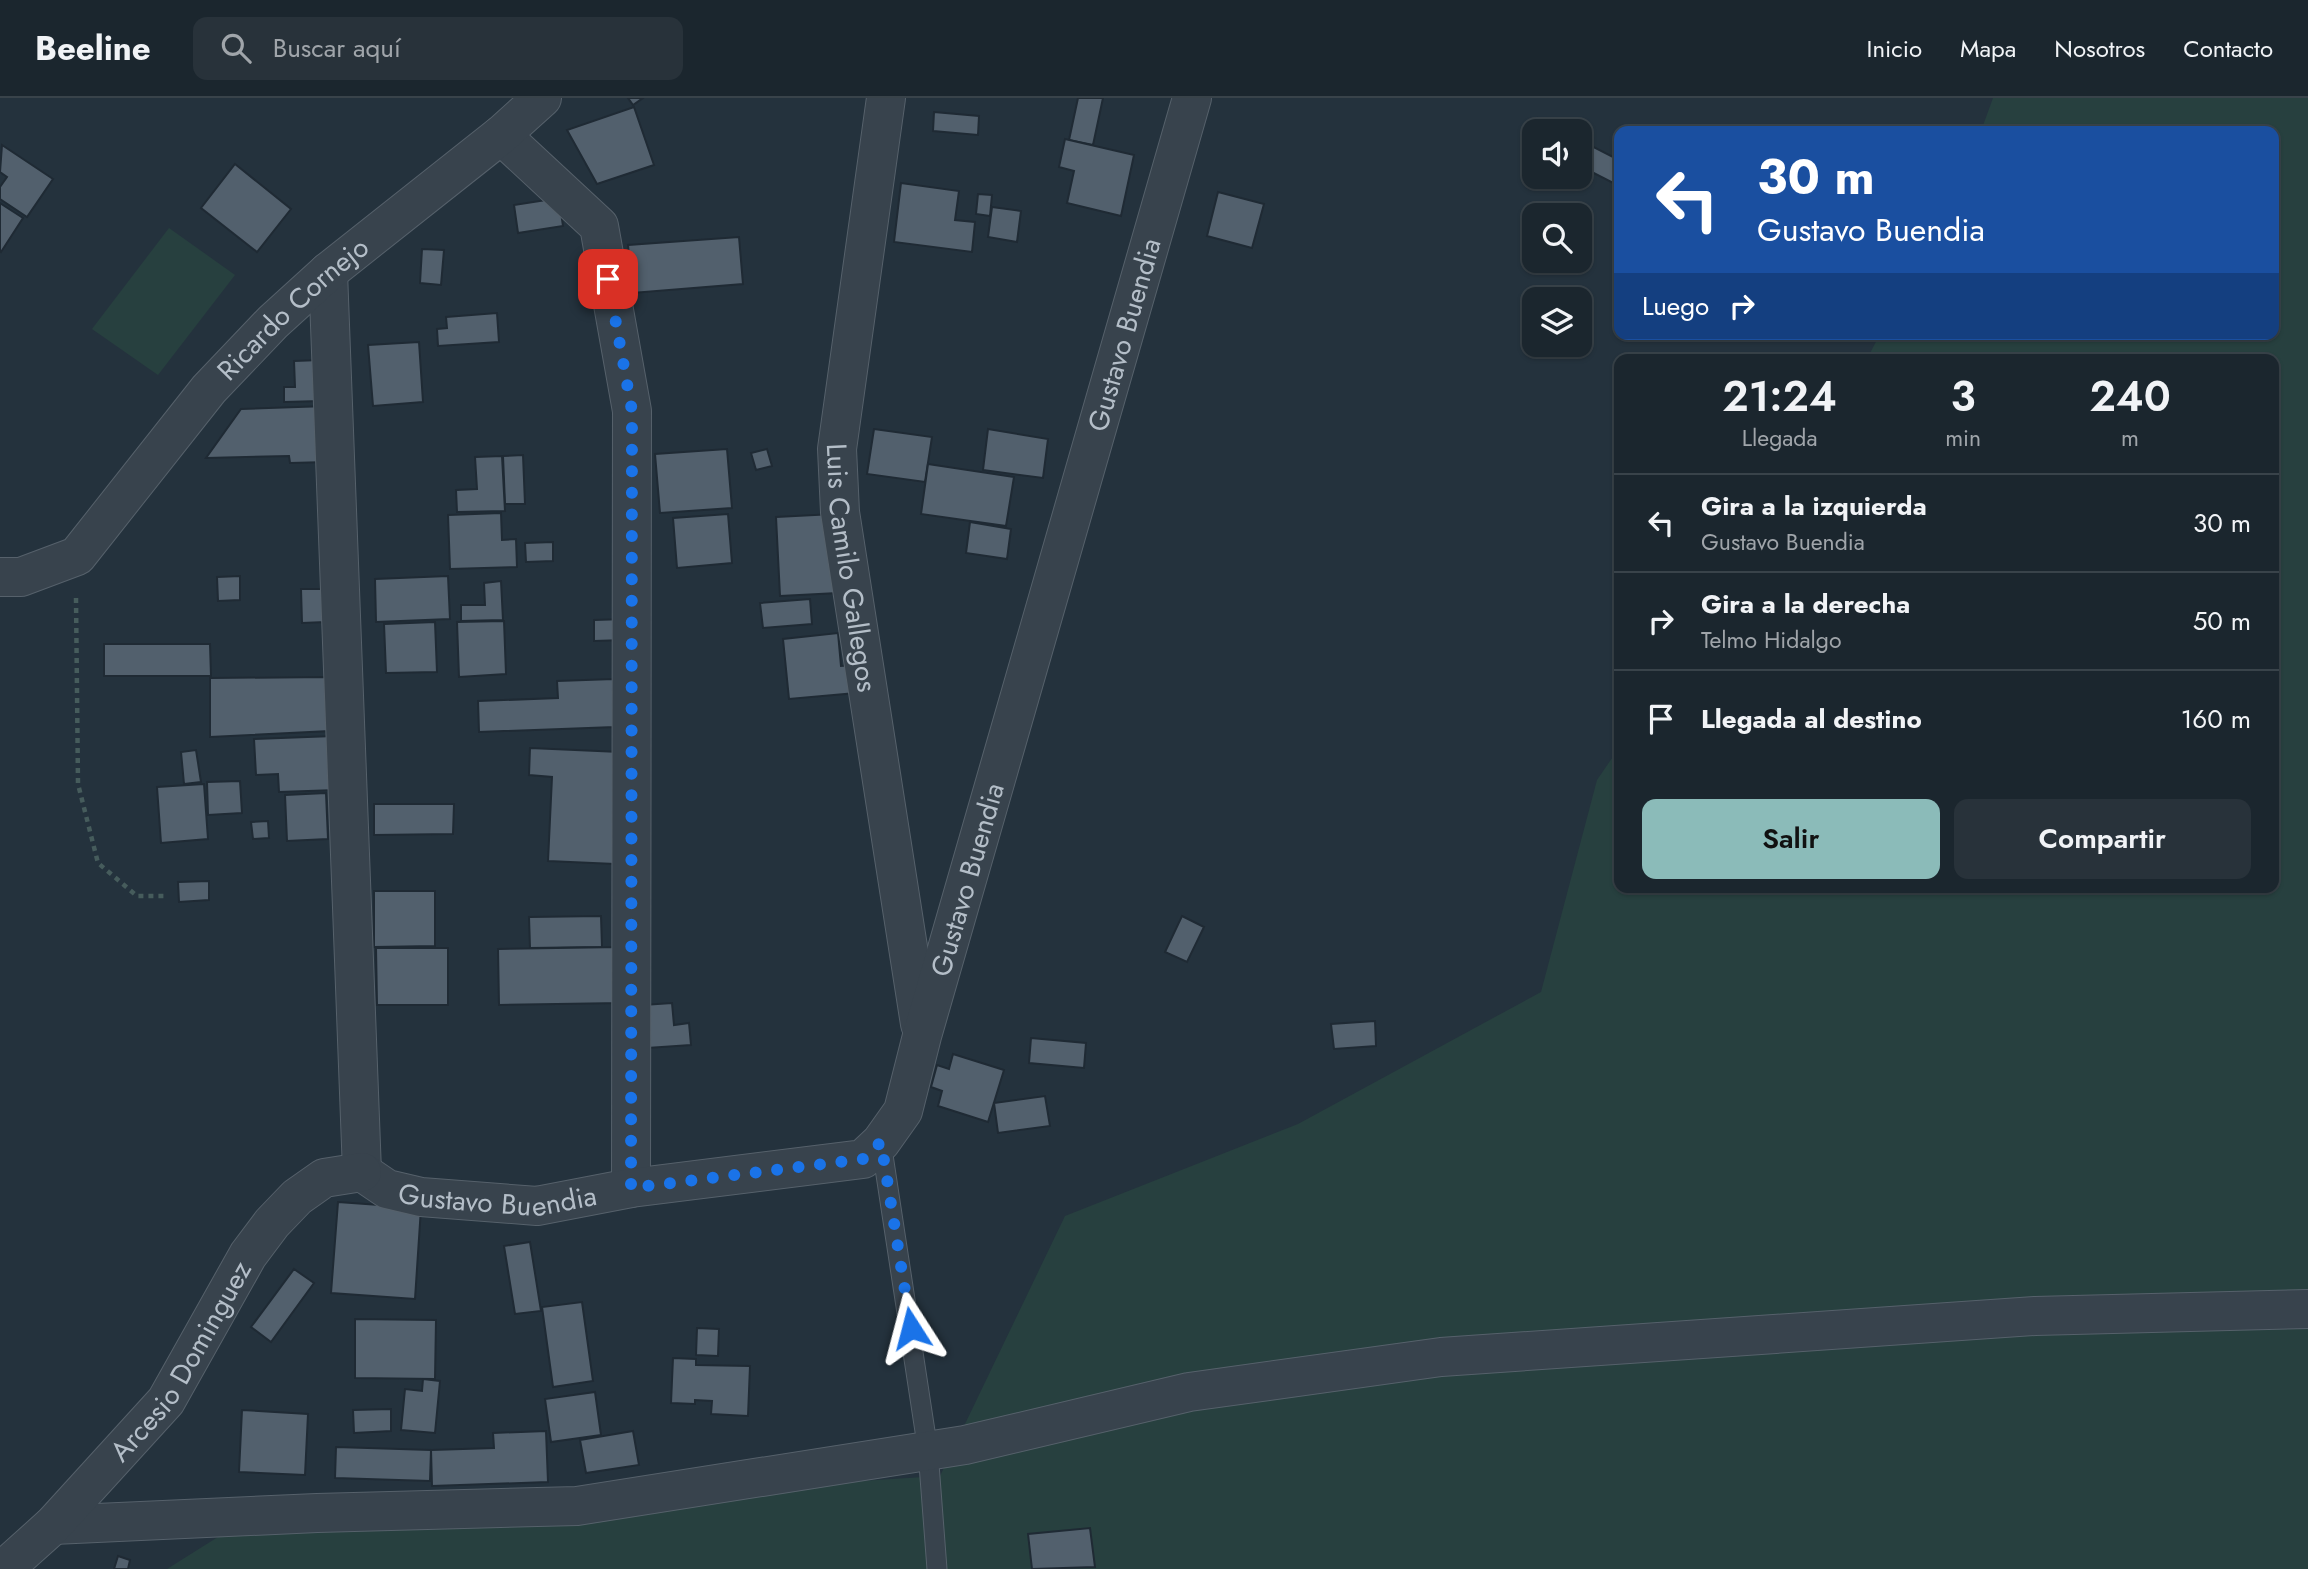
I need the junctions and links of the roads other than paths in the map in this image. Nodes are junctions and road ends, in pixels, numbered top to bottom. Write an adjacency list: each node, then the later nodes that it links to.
1 (542, 98): 4 (street, Ricardo Cornejo)
2 (886, 98): 7 (street, Luis Camilo Gallegos)
3 (1192, 98): 7 (street, Gustavo Buendia)
4 (501, 135): 5 (street, Ricardo Cornejo); 10 (street)
5 (328, 272): 6 (street, Ricardo Cornejo); 9 (street)
6 (0, 577)
7 (922, 1036): 8 (street, Gustavo Buendia)
8 (881, 1142): 10 (street, Gustavo Buendia); 12 (lane)
9 (362, 1172): 10 (street, Gustavo Buendia); 13 (street, Arcesio Dominguez)
10 (631, 1188)
11 (2308, 1309): 12 (street)
12 (928, 1451): 13 (street); 15 (lane)
13 (53, 1525): 14 (street, Arcesio Dominguez)
14 (4, 1569)
15 (937, 1569)

